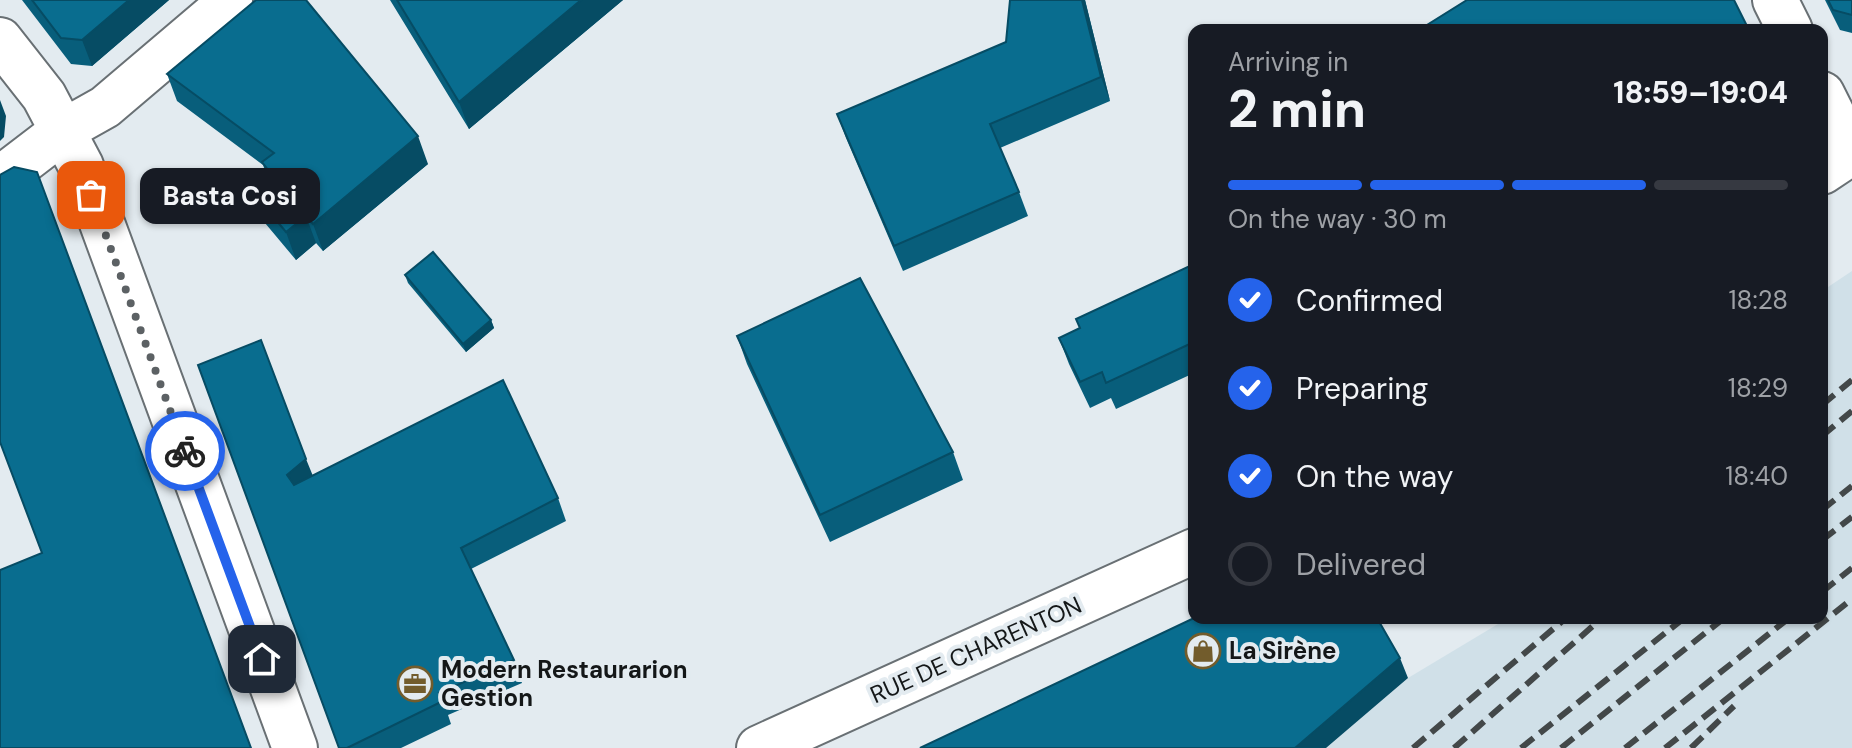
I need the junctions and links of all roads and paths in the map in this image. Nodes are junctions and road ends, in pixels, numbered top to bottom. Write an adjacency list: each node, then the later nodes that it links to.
1 (231, 0): 6 (street)
2 (1775, 0): 3 (street)
3 (1787, 24)
4 (0, 40): 6 (street)
5 (1828, 106): 7 (street)
6 (64, 130): 9 (street); 11 (street)
7 (1852, 152): 8 (street)
8 (1828, 168)
9 (0, 179)
10 (1188, 554): 12 (street, RUE DE CHARENTON)
11 (295, 748)
12 (759, 748)

